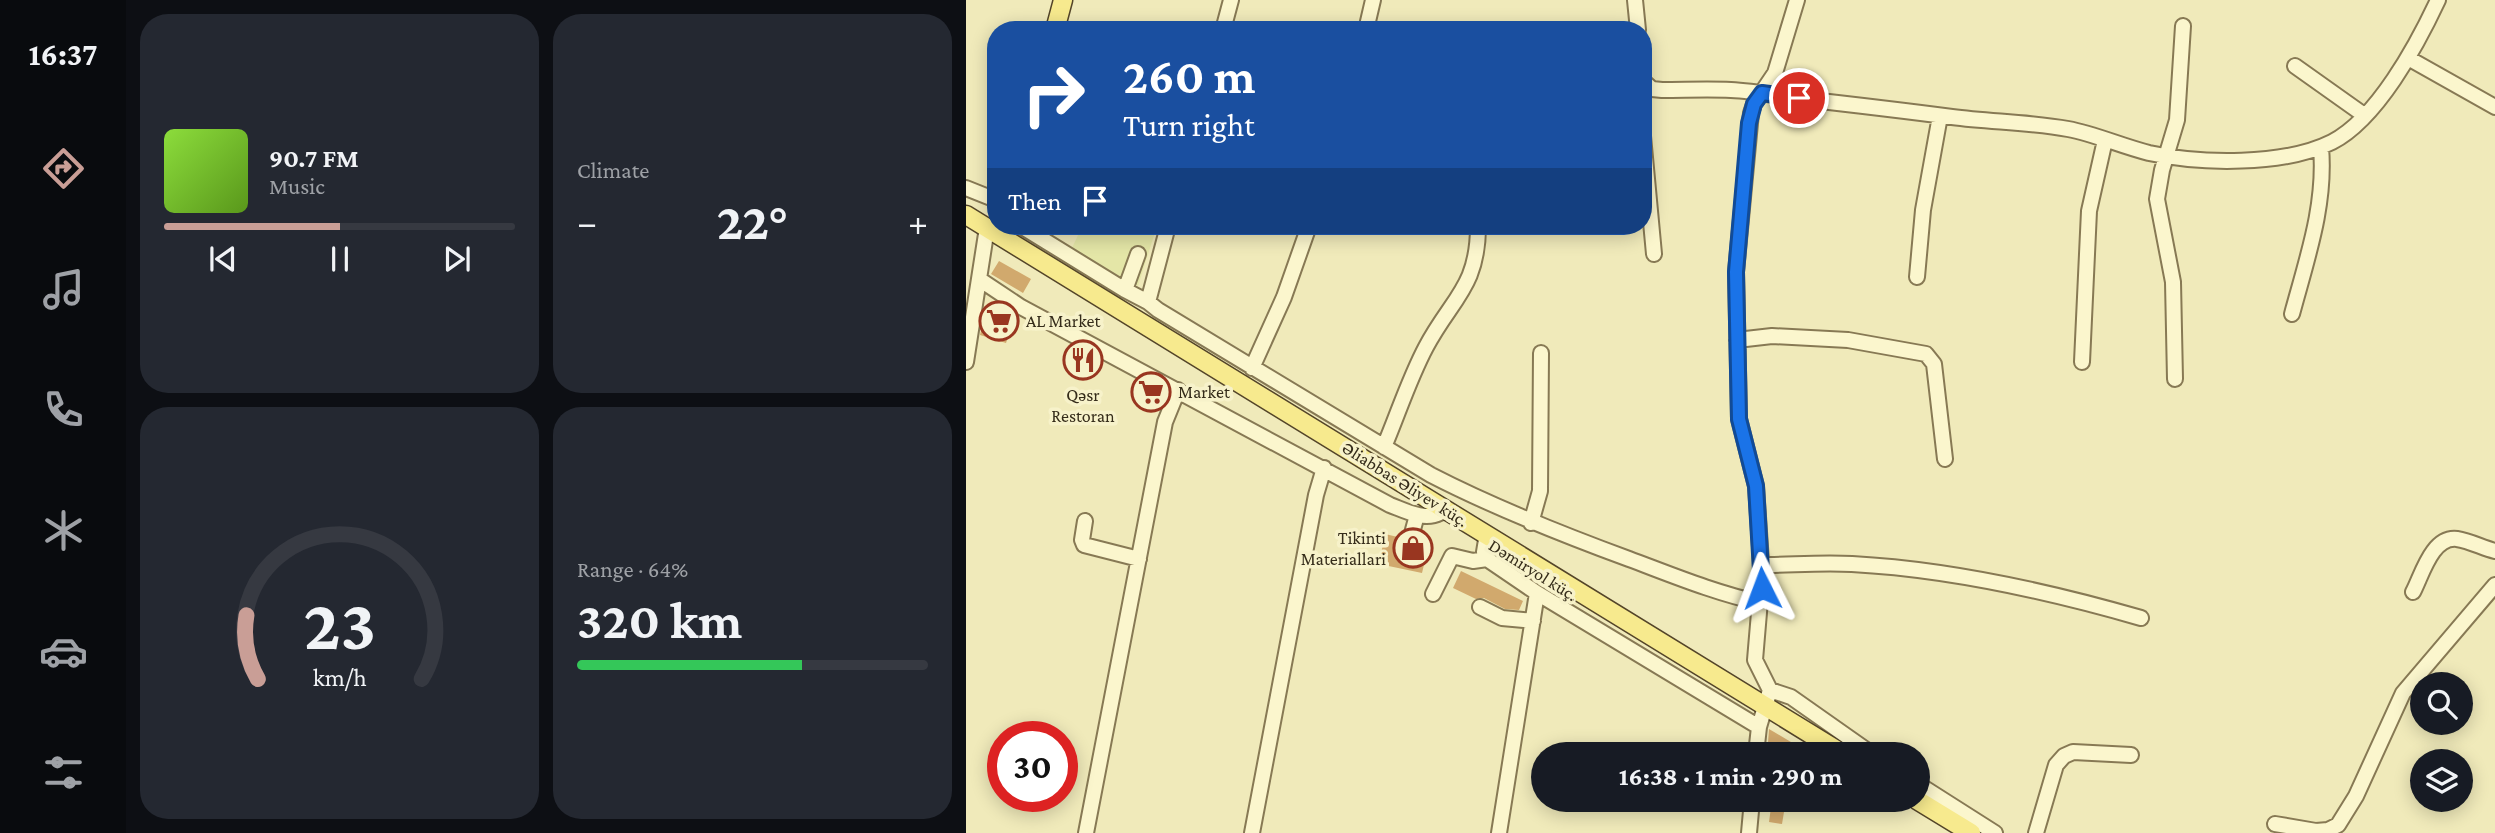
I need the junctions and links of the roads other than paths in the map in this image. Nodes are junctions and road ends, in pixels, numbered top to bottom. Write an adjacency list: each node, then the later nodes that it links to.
1 (1063, 0): 7 (main road)
2 (1231, 0): 8 (street)
3 (1373, 0): 9 (street)
4 (1634, 0): 10 (street)
5 (1797, 0): 15 (street)
6 (2438, 0): 12 (street)
7 (1057, 21)
8 (1225, 21)
9 (1368, 21)
10 (1636, 21)
11 (2183, 26): 21 (street)
12 (2409, 58): 16 (street); 17 (street)
13 (2295, 66): 17 (street)
14 (1652, 88): 15 (street)
15 (1762, 93): 18 (street); 43 (street)
16 (2495, 107)
17 (2364, 115): 20 (street)
18 (1940, 116): 19 (street); 39 (street)
19 (2105, 140): 21 (street); 46 (street)
20 (2321, 147): 21 (street); 42 (street)
21 (2168, 156): 48 (street)
22 (966, 188): 23 (street)
23 (987, 196)
24 (966, 215): 26 (main road, Əliabbas Əliyev küç.)
25 (966, 223): 27 (main road)
26 (987, 224)
27 (987, 225)
28 (1652, 233): 37 (street)
29 (987, 235): 38 (street)
30 (1006, 235): 53 (main road, Dəmiryol küç.)
31 (1006, 235): 71 (main road, Əliabbas Əliyev küç.)
32 (1036, 235): 40 (street)
33 (1166, 235): 41 (street)
34 (1306, 235): 47 (street)
35 (1478, 235): 50 (street)
36 (1138, 254): 40 (street)
37 (1654, 254)
38 (975, 273): 45 (street); 49 (street)
39 (1917, 277)
40 (1125, 290): 41 (street)
41 (1148, 302): 47 (street)
42 (2292, 314)
43 (1737, 340): 51 (street); 62 (street)
44 (1541, 353): 56 (street)
45 (966, 362)
46 (2082, 362)
47 (1252, 368): 50 (street)
48 (2175, 379)
49 (1178, 390): 52 (street); 60 (street)
50 (1384, 447): 56 (street)
51 (1945, 458)
52 (1324, 468): 54 (street); 84 (street)
53 (1440, 513): 54 (street); 58 (main road, Dəmiryol küç.)
54 (1417, 515): 57 (street)
55 (1085, 521): 60 (street)
56 (1531, 523): 67 (street)
57 (1411, 537)
58 (1486, 540): 61 (street); 71 (main road, Dəmiryol küç.)
59 (2495, 551): 64 (street)
60 (1139, 559): 83 (street)
61 (1486, 559): 65 (street); 66 (street)
62 (1761, 565): 67 (street); 69 (street)
63 (2495, 585): 82 (street)
64 (2413, 592)
65 (1537, 593): 70 (street); 71 (street)
66 (1433, 594)
67 (1761, 603): 71 (street)
68 (1480, 607): 70 (street)
69 (2141, 618)
70 (1533, 621): 85 (street)
71 (1764, 709): 72 (street); 73 (main road, Dəmiryol küç.); 74 (main road, Əliabbas Əliyev küç.); 75 (street)
72 (1758, 742)
73 (1812, 742)
74 (1822, 742)
75 (1855, 742)
76 (2132, 755): 90 (street)
77 (1930, 792): 89 (street)
78 (1930, 808): 88 (main road)
79 (1751, 812): 86 (street)
80 (1921, 812): 87 (main road)
81 (2276, 824): 82 (street)
82 (2328, 832)
83 (1086, 833)
84 (1252, 833)
85 (1499, 833)
86 (1749, 833)
87 (1955, 833)
88 (1970, 833)
89 (1995, 833)
90 (2036, 833)

